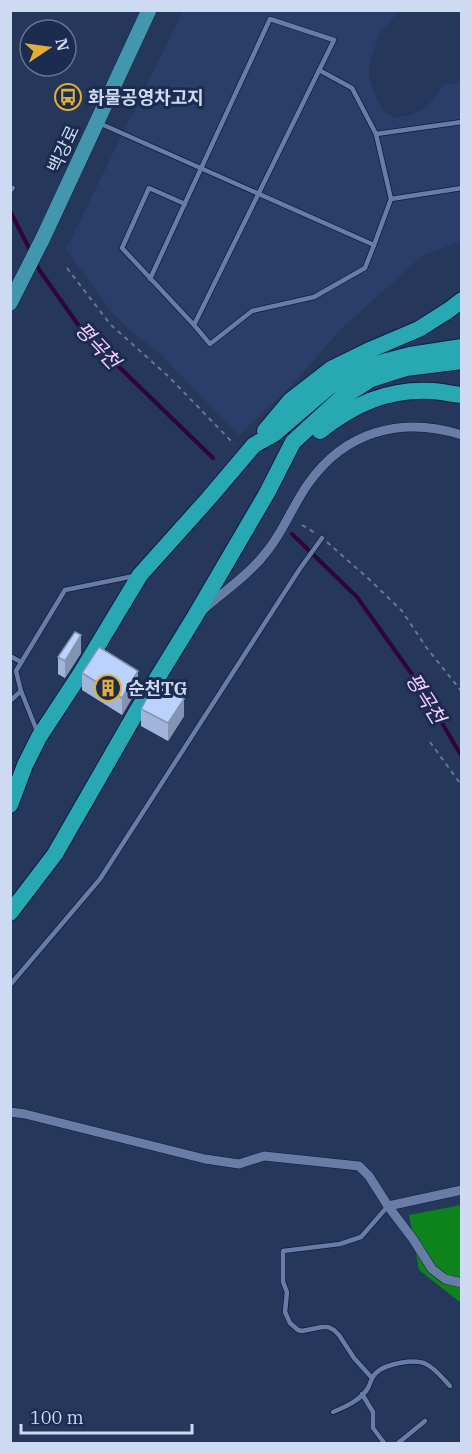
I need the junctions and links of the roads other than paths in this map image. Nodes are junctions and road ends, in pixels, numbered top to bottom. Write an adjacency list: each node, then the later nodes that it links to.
1 (149, 10): 3 (main road, 백강로)
2 (318, 70): 5 (lane); 6 (lane); 8 (lane)
3 (97, 122): 6 (lane); 14 (main road, 백강로)
4 (462, 122): 5 (lane)
5 (376, 134): 9 (lane)
6 (201, 168): 8 (lane); 10 (lane)
7 (462, 188): 9 (lane)
8 (258, 193): 11 (lane); 15 (lane)
9 (391, 199): 11 (lane)
10 (185, 204): 12 (lane); 12 (lane)
11 (374, 245): 15 (lane)
12 (150, 279): 15 (lane)
13 (462, 300): 20 (highway)
14 (10, 303)
15 (194, 325)
16 (462, 347): 20 (highway)
17 (462, 361): 21 (highway)
18 (462, 395): 21 (highway)
19 (462, 435): 24 (street)
20 (254, 445): 23 (highway)
21 (281, 465): 24 (highway)
22 (322, 538): 32 (lane)
23 (140, 575): 26 (lane); 29 (highway)
24 (194, 618): 31 (highway)
25 (10, 656): 26 (lane)
26 (21, 662): 27 (lane)
27 (21, 691): 28 (lane); 29 (lane)
28 (10, 701)
29 (39, 737): 30 (highway)
30 (10, 805)
31 (10, 913)
32 (10, 985)
33 (10, 1112): 35 (street)
34 (462, 1191): 35 (street)
35 (388, 1206): 36 (street); 37 (lane)
36 (462, 1283)
37 (372, 1378): 38 (lane); 39 (lane)
38 (450, 1386)
39 (362, 1394): 40 (lane); 42 (lane)
40 (333, 1412)
41 (424, 1421): 43 (lane)
42 (385, 1443)
43 (397, 1443)

